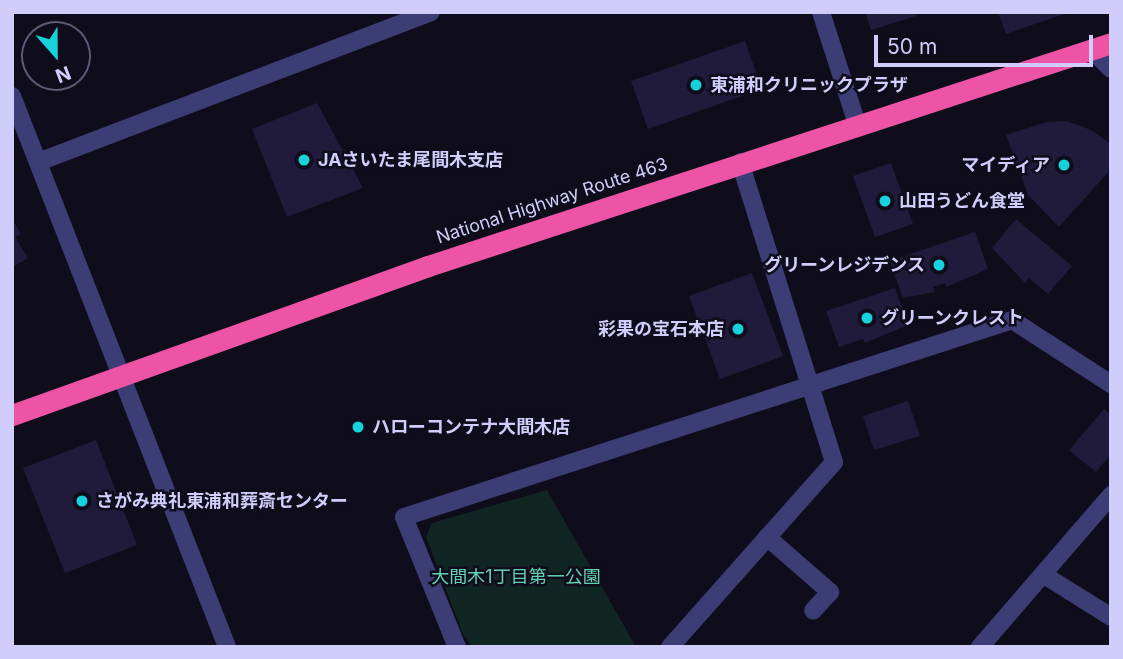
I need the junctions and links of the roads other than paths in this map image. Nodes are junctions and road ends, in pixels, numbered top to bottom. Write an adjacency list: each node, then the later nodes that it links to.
1 (431, 12): 7 (street)
2 (821, 12): 6 (street)
3 (1101, 46): 4 (street); 6 (highway, National Highway Route 463)
4 (1111, 69)
5 (12, 96): 7 (street)
6 (857, 124): 8 (highway, National Highway Route 463)
7 (41, 161): 9 (street)
8 (740, 162): 9 (highway, National Highway Route 463); 10 (street)
9 (121, 374): 12 (highway, National Highway Route 463); 18 (street)
10 (811, 384): 11 (street); 14 (street); 19 (street)
11 (1111, 384)
12 (12, 415)
13 (1111, 495): 15 (street)
14 (767, 537): 16 (street); 20 (street)
15 (1044, 575): 17 (street); 21 (street)
16 (813, 611)
17 (1111, 617)
18 (227, 647)
19 (457, 647)
20 (670, 647)
21 (981, 647)

